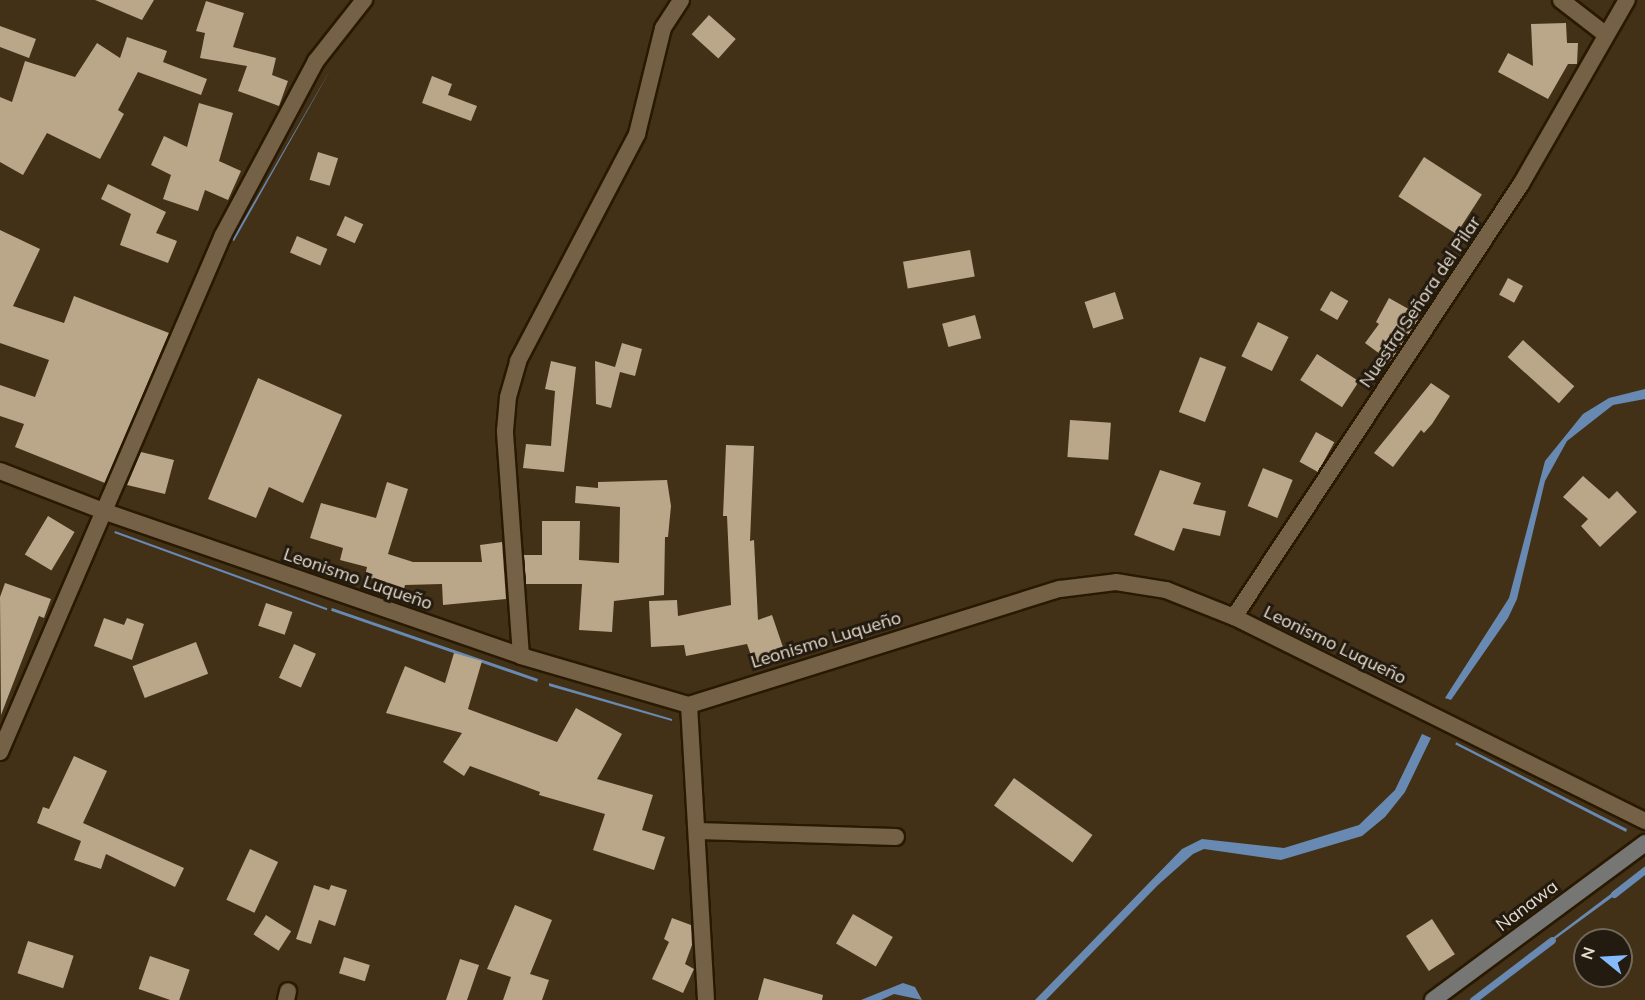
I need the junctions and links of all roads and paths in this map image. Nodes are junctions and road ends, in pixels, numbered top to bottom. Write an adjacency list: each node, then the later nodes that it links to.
1 (364, 0): 7 (street)
2 (681, 0): 9 (street)
3 (1562, 0): 5 (street)
4 (1627, 0): 5 (street, Nuestra Señora del Pilar)
5 (1605, 34): 8 (street, Nuestra Señora del Pilar)
6 (0, 471): 7 (street, Leonismo Luqueño)
7 (103, 511): 9 (street, Leonismo Luqueño); 11 (street)
8 (1234, 617): 10 (street, Leonismo Luqueño); 12 (street, Leonismo Luqueño)
9 (521, 656): 10 (street, Leonismo Luqueño)
10 (689, 705): 13 (street)
11 (0, 752)
12 (1645, 821)
13 (697, 831): 14 (street); 16 (street)
14 (896, 837)
15 (1645, 843): 17 (main road, Nanawa)
16 (706, 1000)
17 (1433, 1000)

